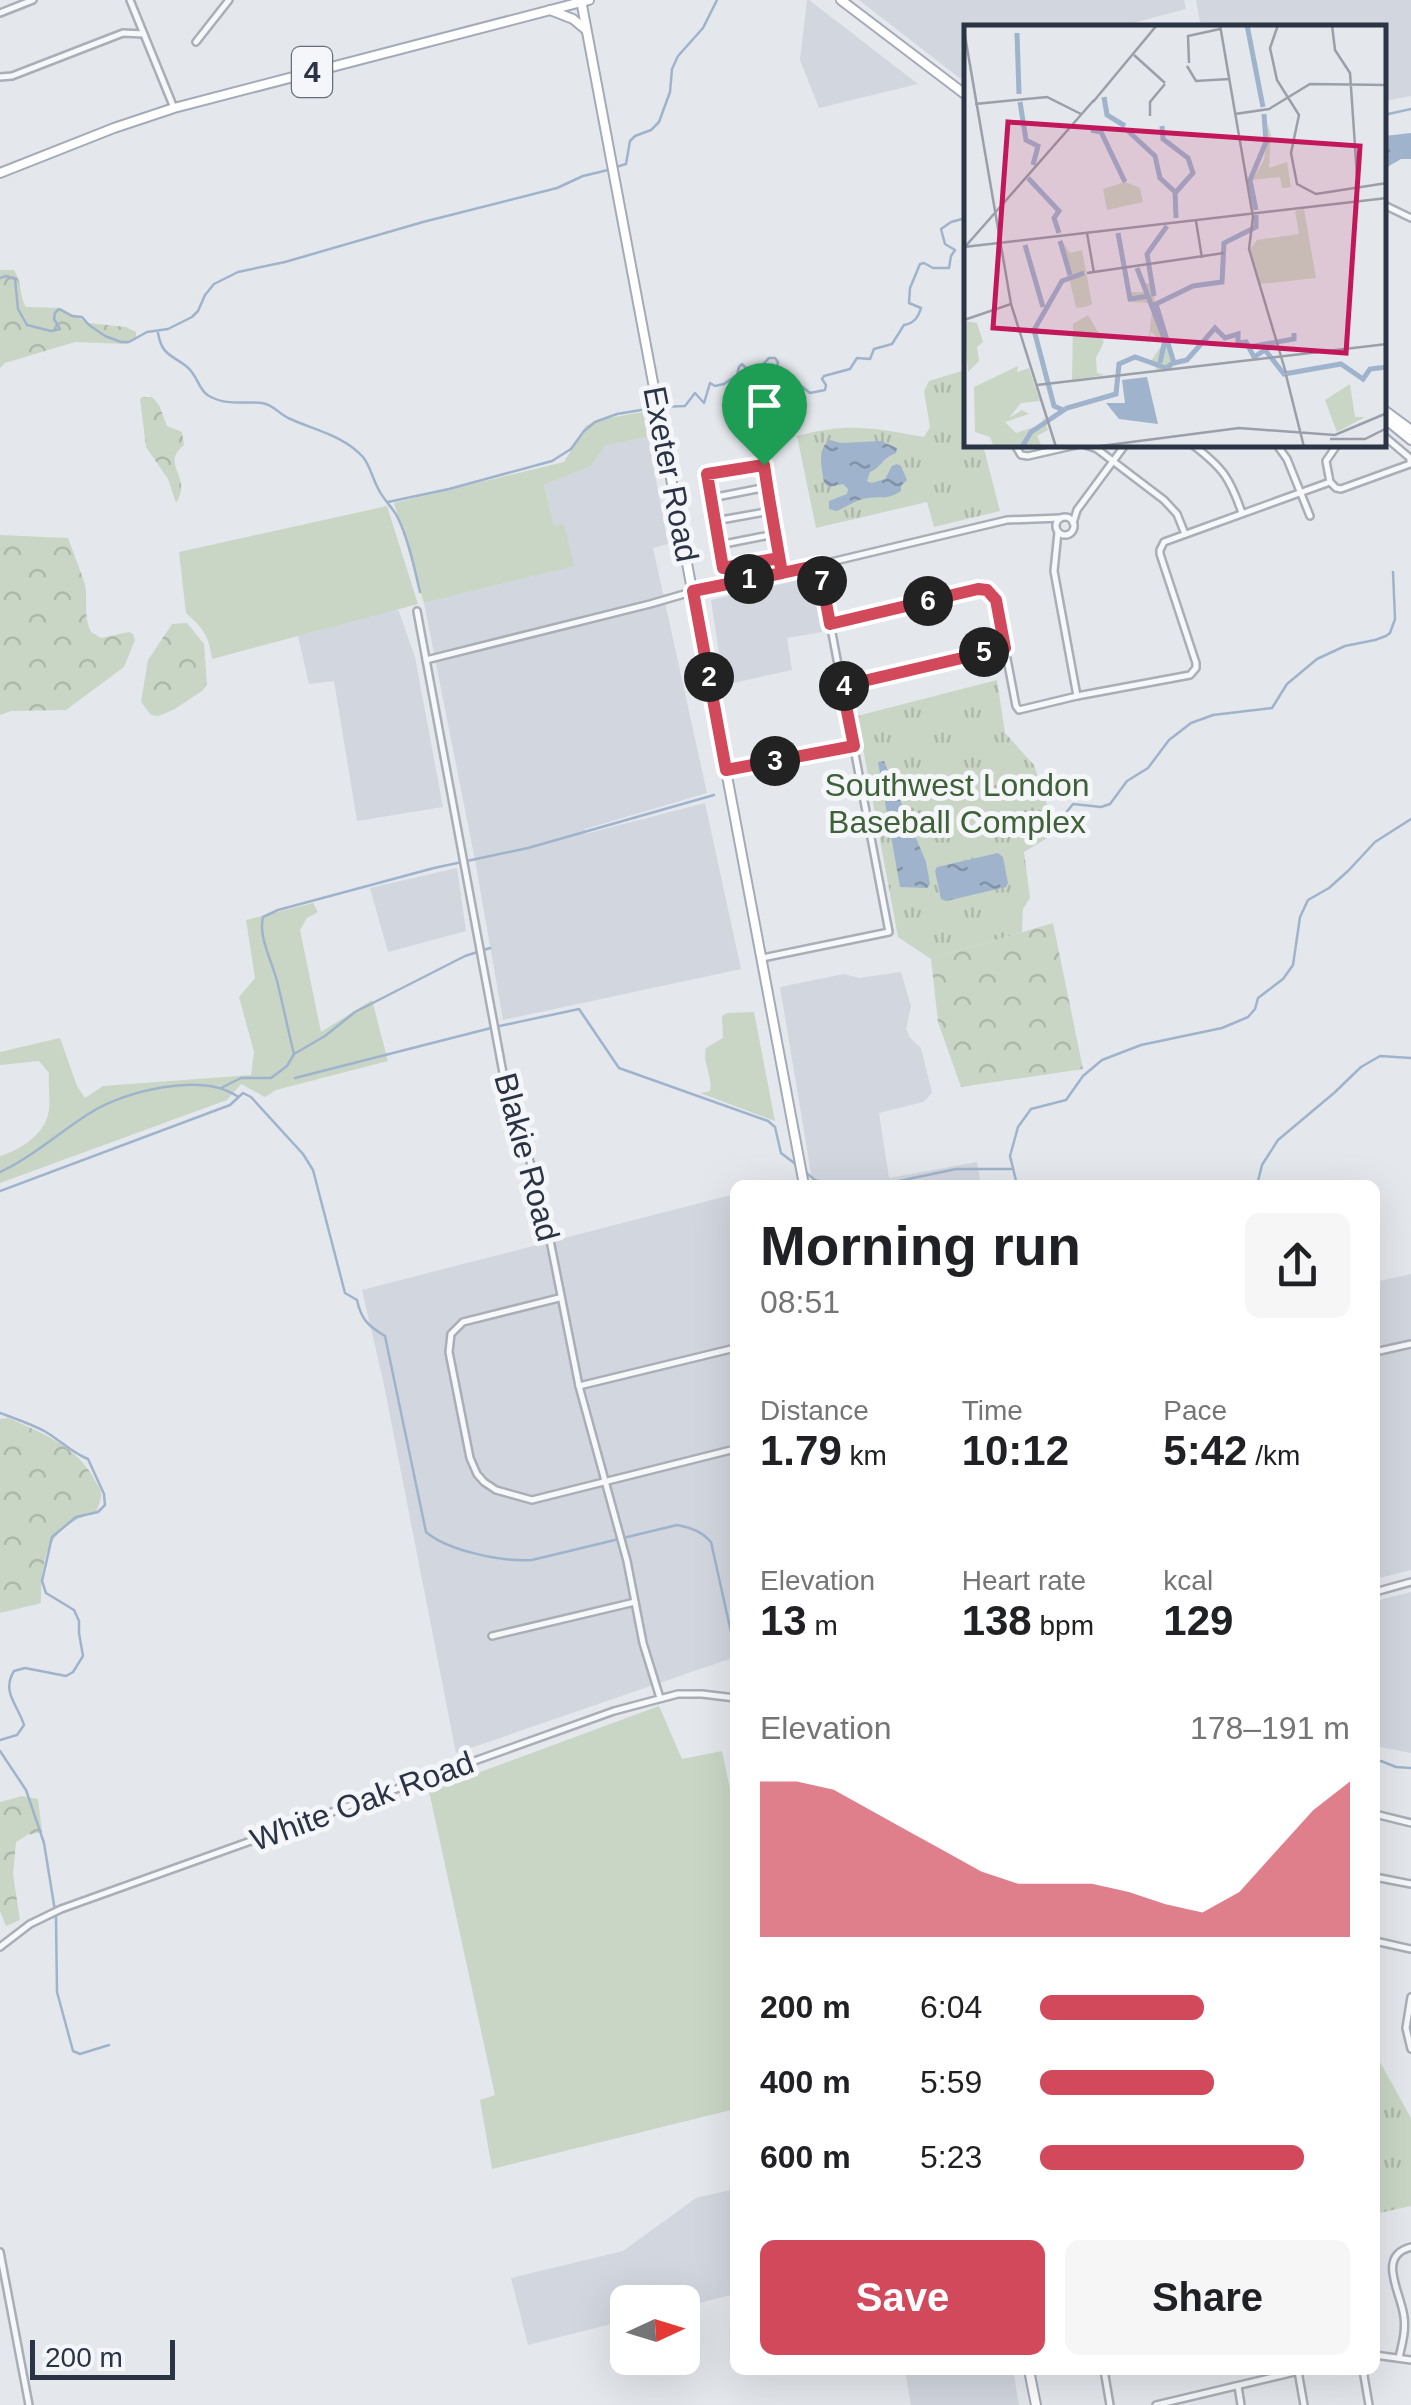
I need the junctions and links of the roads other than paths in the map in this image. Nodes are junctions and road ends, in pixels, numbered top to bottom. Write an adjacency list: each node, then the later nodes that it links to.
1 (33, 0): 8 (street)
2 (130, 0): 9 (street)
3 (229, 0): 13 (street)
4 (562, 0): 7 (main road)
5 (841, 0): 15 (main road)
6 (584, 1): 7 (main road, 4); 11 (main road, Exeter Road)
7 (550, 10): 11 (main road); 16 (main road, 4)
8 (0, 12)
9 (137, 16): 10 (street); 12 (street)
10 (123, 33): 12 (street); 14 (street)
11 (587, 33): 54 (main road, Exeter Road)
12 (144, 34): 16 (street)
13 (196, 42)
14 (0, 77)
15 (964, 93)
16 (174, 108): 17 (main road, 4)
17 (0, 173)
18 (1386, 205): 19 (street)
19 (1411, 218)
20 (1386, 411): 22 (main road)
21 (1386, 420): 24 (main road)
22 (1411, 430)
23 (1386, 438): 33 (street)
24 (1411, 440)
25 (1016, 448): 26 (street)
26 (1063, 448)
27 (1094, 448): 32 (street)
28 (1124, 448): 32 (street)
29 (1197, 448): 39 (street)
30 (1279, 448): 35 (street)
31 (1335, 448): 33 (street)
32 (1113, 462): 37 (street); 47 (street)
33 (1330, 482): 35 (street)
34 (767, 488): 36 (street); 36 (street); 38 (street)
35 (1301, 493): 39 (street); 40 (street)
36 (711, 498): 43 (street)
37 (1077, 510): 41 (street); 44 (street)
38 (771, 512): 43 (street); 46 (street)
39 (1242, 514): 47 (street)
40 (1310, 516)
41 (1062, 517): 42 (street); 44 (street); 45 (street)
42 (1048, 519): 45 (street); 52 (street)
43 (715, 521): 49 (street)
44 (1073, 523): 48 (street)
45 (1057, 530): 48 (street); 50 (street)
46 (775, 534): 49 (street); 51 (street)
47 (1185, 534): 60 (street)
48 (1066, 535): 50 (street)
49 (719, 545): 51 (street)
50 (1058, 546): 60 (street)
51 (779, 558): 53 (street)
52 (819, 565): 53 (street); 56 (street)
53 (782, 573): 54 (street)
54 (693, 591): 58 (street); 62 (main road, Exeter Road)
55 (417, 611): 58 (street, Blakie Road)
56 (830, 624): 57 (street); 59 (street)
57 (1005, 648): 59 (street); 60 (street)
58 (426, 660): 65 (street, Blakie Road)
59 (842, 686): 61 (street)
60 (1077, 696)
61 (854, 746): 62 (street); 63 (street)
62 (726, 770): 63 (main road, Exeter Road)
63 (762, 958): 64 (main road, Exeter Road)
64 (803, 1180)
65 (561, 1298): 69 (street, Blakie Road); 71 (street)
66 (1411, 1344): 68 (street)
67 (730, 1349): 69 (street)
68 (1380, 1351)
69 (579, 1386): 71 (street, Blakie Road)
70 (730, 1450): 71 (street)
71 (604, 1482): 74 (street, Blakie Road)
72 (1411, 1582): 73 (street)
73 (1380, 1591)
74 (635, 1602): 75 (street); 77 (street, Blakie Road)
75 (492, 1636)
76 (730, 1697): 77 (street, White Oak Road)
77 (660, 1698): 83 (street, White Oak Road)
78 (1380, 1815): 79 (street)
79 (1411, 1822)
80 (1380, 1878): 81 (street)
81 (1411, 1884)
82 (1380, 1941): 84 (street)
83 (0, 1947)
84 (1411, 1949)
85 (1411, 1996): 86 (street)
86 (1409, 2034): 87 (street)
87 (1411, 2049)
88 (1411, 2247): 91 (street)
89 (0, 2252): 100 (street)
90 (1380, 2356): 91 (street)
91 (1399, 2358): 92 (street)
92 (1411, 2360)
93 (1031, 2375): 101 (main road)
94 (1105, 2375): 102 (street)
95 (1283, 2375): 98 (street)
96 (1300, 2375): 105 (street)
97 (1364, 2375): 106 (street)
98 (1238, 2386): 99 (street); 104 (street)
99 (1177, 2403): 103 (street)
100 (30, 2405)
101 (1036, 2405)
102 (1110, 2405)
103 (1156, 2405)
104 (1241, 2405)
105 (1304, 2405)
106 (1369, 2405)

